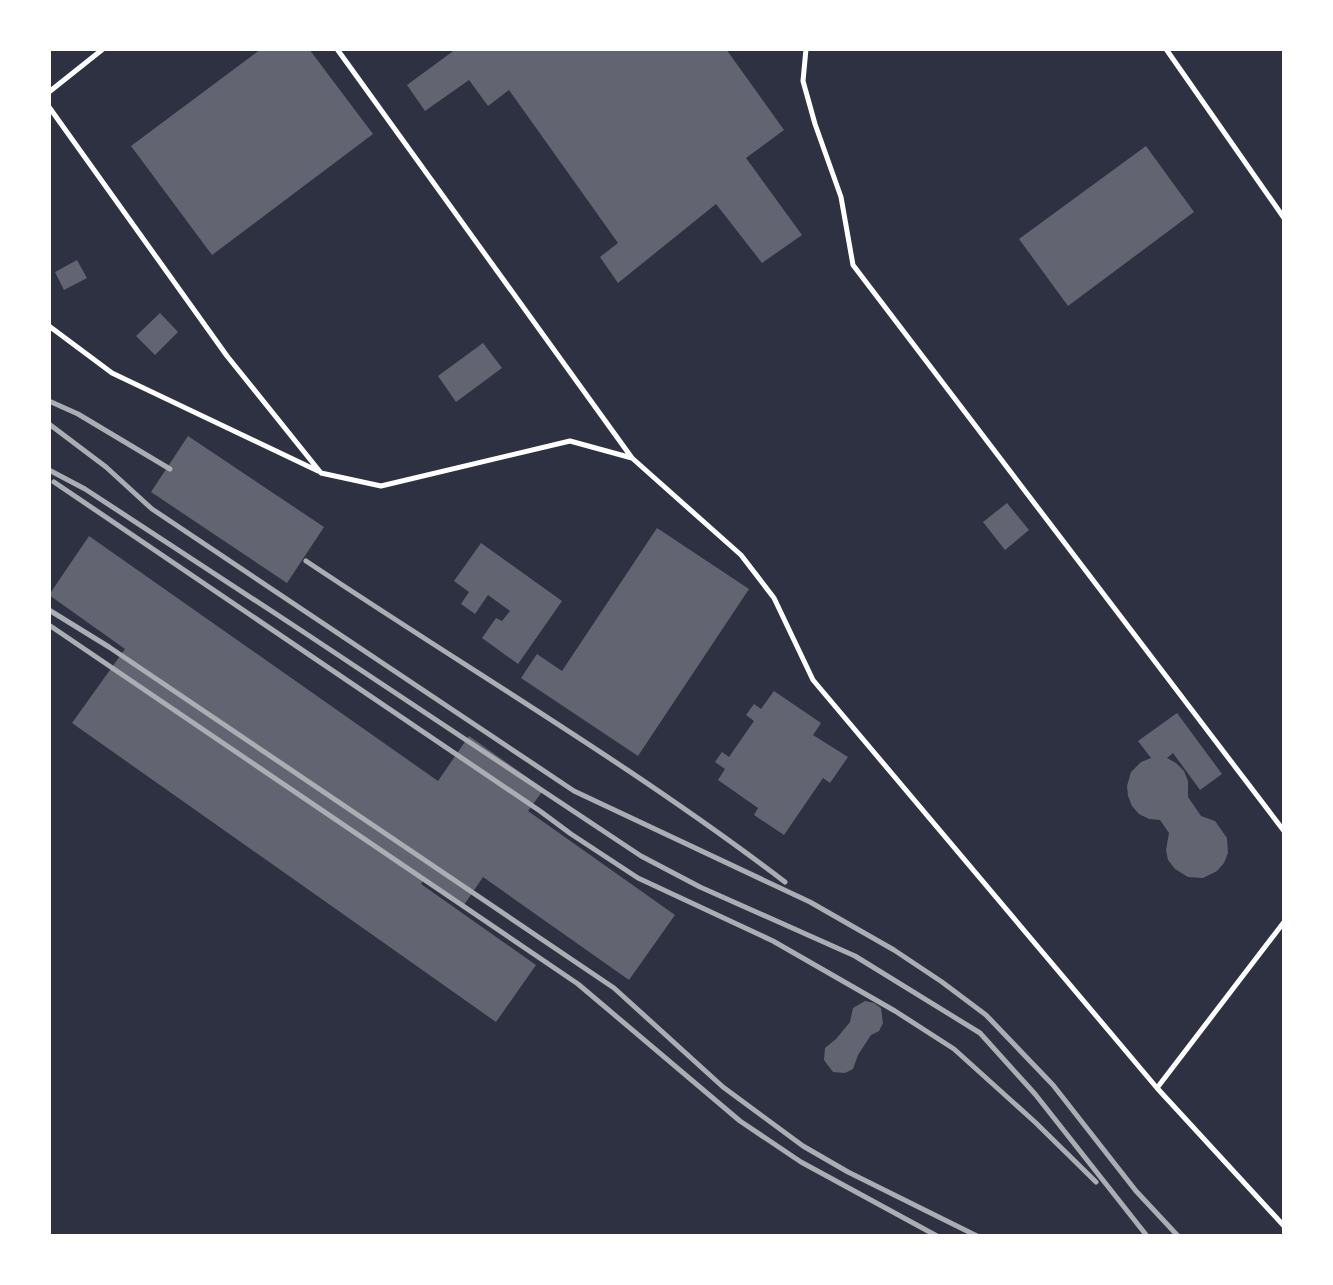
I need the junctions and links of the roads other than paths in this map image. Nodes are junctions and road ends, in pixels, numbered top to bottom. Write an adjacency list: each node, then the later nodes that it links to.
1 (103, 49): 5 (lane)
2 (337, 49): 9 (lane)
3 (806, 49): 11 (lane)
4 (1166, 49): 7 (lane)
5 (49, 92)
6 (49, 107): 10 (lane)
7 (1284, 218)
8 (49, 326): 10 (lane)
9 (632, 458): 10 (lane); 13 (lane)
10 (321, 473)
11 (1284, 831)
12 (1284, 922): 13 (lane)
13 (1157, 1088): 14 (lane)
14 (1284, 1226)

